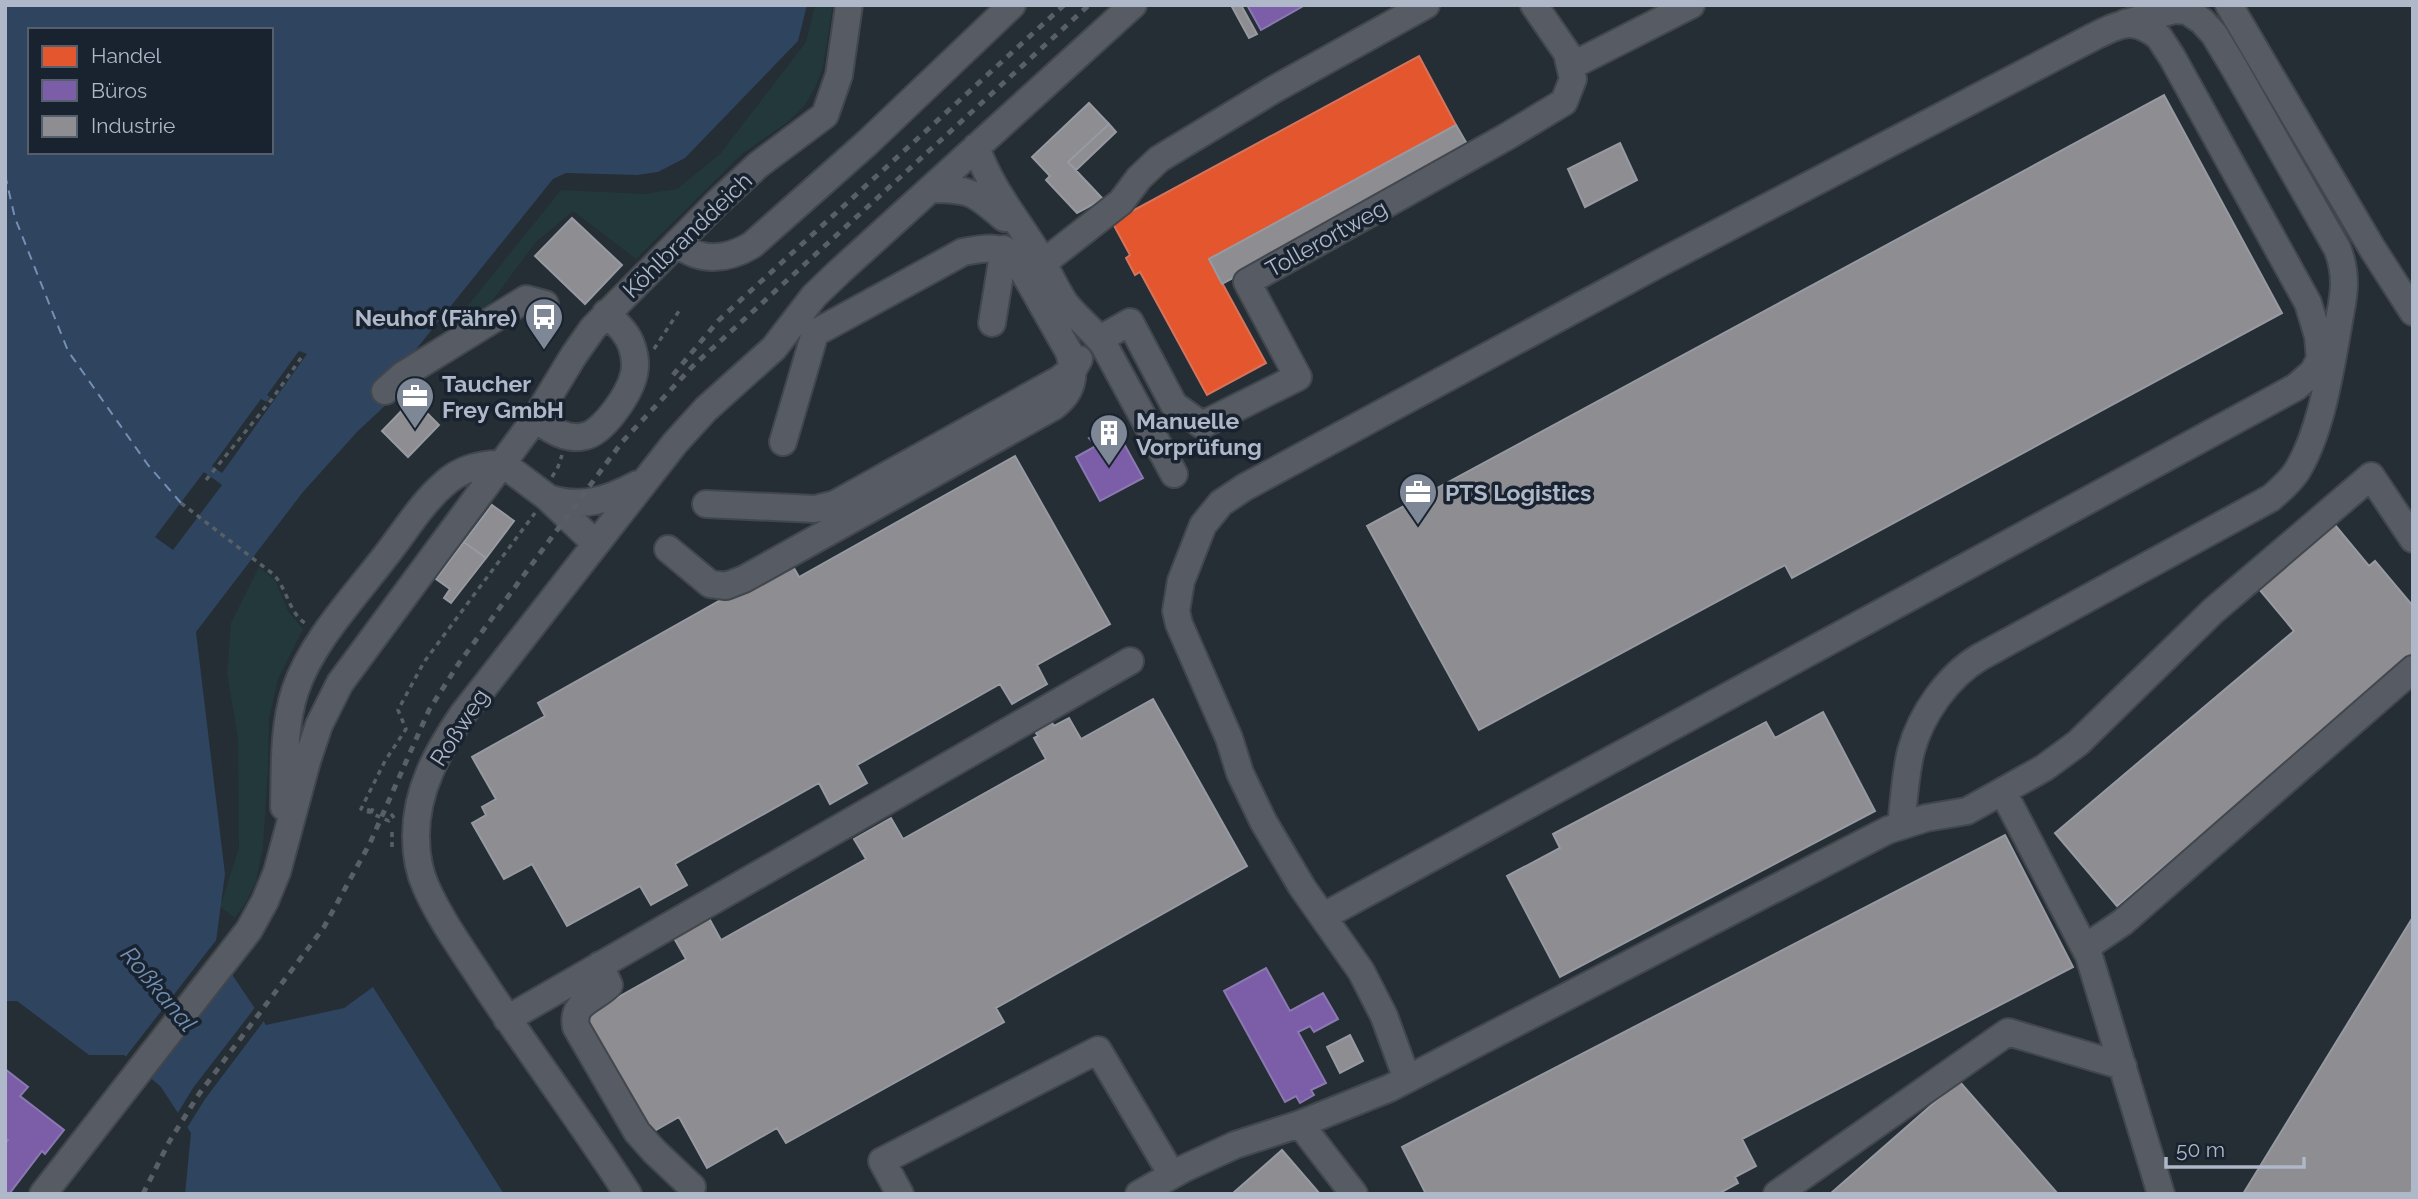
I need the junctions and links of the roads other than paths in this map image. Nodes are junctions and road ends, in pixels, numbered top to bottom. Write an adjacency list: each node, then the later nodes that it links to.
1 (849, 5): 16 (street, Köhlbranddeich)
2 (1000, 5): 11 (street)
3 (1012, 5): 11 (street)
4 (1033, 5): 11 (street)
5 (1133, 5): 13 (street, Roßweg)
6 (1426, 5): 17 (street)
7 (1534, 5): 12 (street)
8 (1690, 5): 12 (street)
9 (2229, 5): 20 (street)
10 (2125, 23): 23 (street); 32 (street); 41 (street)
11 (985, 32): 16 (street)
12 (1571, 66): 22 (street, Tollerortweg)
13 (976, 147): 14 (street, Roßweg); 15 (street)
14 (931, 189): 15 (street); 29 (street, Roßweg)
15 (1013, 240): 17 (street); 21 (street); 22 (street); 26 (street)
16 (677, 243): 19 (street, Köhlbranddeich)
17 (1043, 263): 22 (street)
18 (545, 304): 24 (street)
19 (606, 313): 25 (street, Köhlbranddeich); 25 (street)
20 (2413, 313)
21 (992, 323)
22 (1085, 354): 28 (street); 31 (street); 35 (street)
23 (2320, 359): 32 (street); 41 (street)
24 (385, 391)
25 (535, 419): 27 (street, Köhlbranddeich)
26 (783, 442)
27 (503, 464): 30 (street); 40 (street, Köhlbranddeich); 40 (street, Köhlbranddeich)
28 (1174, 474)
29 (645, 481): 30 (street); 34 (street, Roßweg)
30 (544, 495): 34 (street)
31 (706, 503)
32 (2243, 514): 39 (street)
33 (2413, 539): 38 (street)
34 (595, 543): 44 (street, Roßweg)
35 (668, 549)
36 (1130, 661): 43 (street)
37 (2413, 669): 42 (street)
38 (2003, 792): 39 (street); 42 (street)
39 (1900, 826): 46 (street)
40 (284, 848): 51 (street, Köhlbranddeich)
41 (1324, 916): 46 (street)
42 (2086, 947): 45 (street)
43 (600, 965): 44 (street); 50 (street)
44 (507, 1019): 48 (street, Roßweg)
45 (2123, 1066): 57 (street); 58 (street)
46 (1407, 1079): 47 (street)
47 (1300, 1124): 49 (street); 56 (street)
48 (594, 1141): 52 (street, Roßweg); 53 (street, Roßweg)
49 (1172, 1175): 54 (street); 55 (street)
50 (692, 1186)
51 (43, 1194)
52 (628, 1194)
53 (643, 1194)
54 (900, 1194)
55 (1139, 1194)
56 (1354, 1194)
57 (1777, 1194)
58 (2161, 1194)

